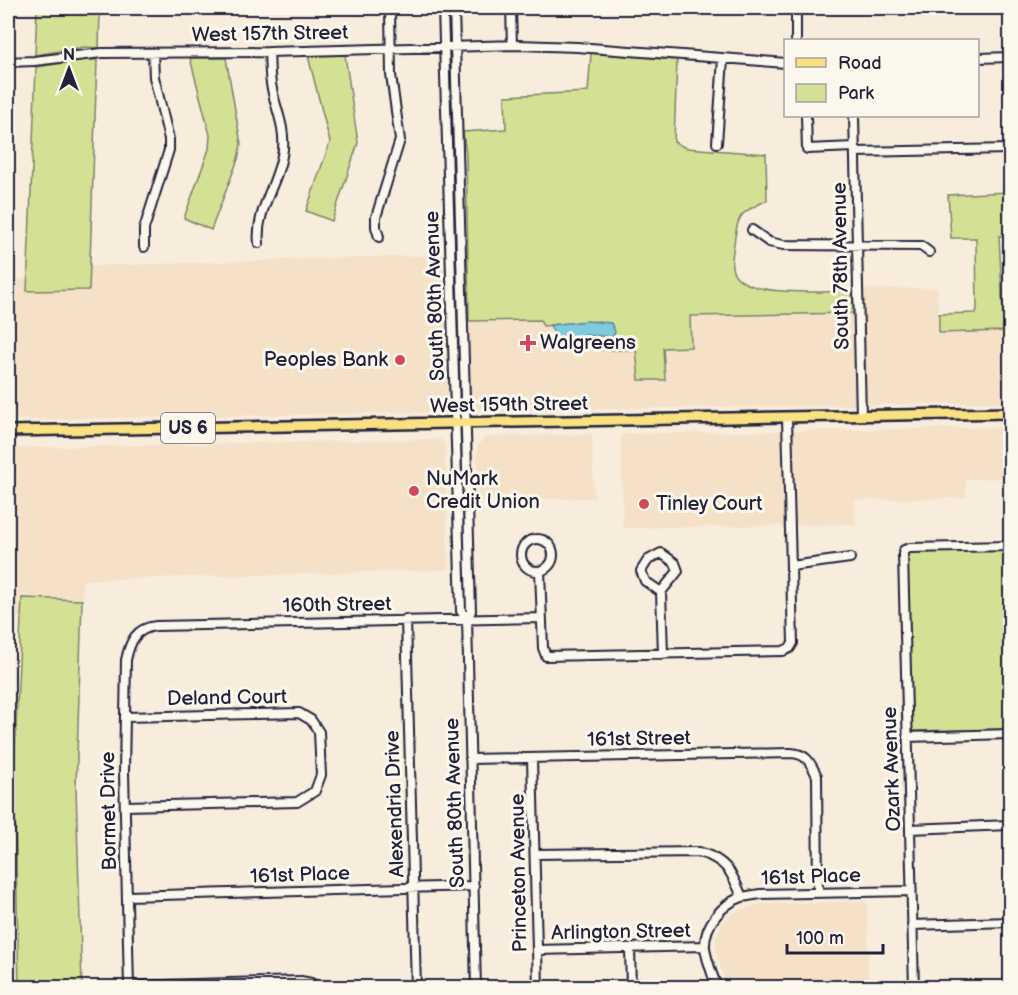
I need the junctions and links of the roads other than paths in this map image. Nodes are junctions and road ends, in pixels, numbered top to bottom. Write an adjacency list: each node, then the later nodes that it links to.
1 (390, 8): 10 (street)
2 (443, 8): 9 (street, South 80th Avenue)
3 (454, 8): 8 (street, South 80th Avenue)
4 (511, 8): 7 (street)
5 (796, 8): 6 (street)
6 (796, 39)
7 (512, 45): 8 (street, West 157th Street); 15 (street, West 157th Street)
8 (455, 46): 9 (street, West 157th Street); 33 (street, South 80th Avenue)
9 (444, 47): 10 (street, West 157th Street); 32 (street, South 80th Avenue)
10 (391, 48): 11 (street, West 157th Street); 24 (street)
11 (269, 52): 12 (street, West 157th Street); 25 (street)
12 (153, 53): 16 (street, West 157th Street); 27 (street)
13 (1011, 57): 14 (street)
14 (979, 58)
15 (723, 59): 17 (street, West 157th Street); 20 (street)
16 (8, 62)
17 (784, 63)
18 (806, 117): 22 (street)
19 (854, 117): 22 (street, South 78th Avenue)
20 (717, 143)
21 (1011, 149): 22 (street)
22 (854, 150): 26 (street, South 78th Avenue)
23 (752, 230): 26 (street)
24 (379, 237)
25 (259, 243)
26 (857, 245): 28 (street); 30 (street, South 78th Avenue)
27 (144, 247)
28 (929, 252)
29 (1011, 413): 30 (main road, West 159th Street / US 6)
30 (861, 416): 31 (main road, West 159th Street / US 6)
31 (787, 418): 33 (main road, West 159th Street / US 6); 37 (street)
32 (456, 424): 33 (main road, West 159th Street / US 6); 34 (main road, West 159th Street / US 6); 42 (street, South 80th Avenue)
33 (467, 424): 42 (street, South 80th Avenue)
34 (8, 431)
35 (1011, 546): 47 (street, Ozark Avenue)
36 (850, 558): 37 (street)
37 (791, 566): 44 (street)
38 (540, 571): 38 (street); 40 (street)
39 (661, 592): 39 (street); 44 (street)
40 (542, 618): 42 (street, 160th Street); 44 (street)
41 (406, 619): 42 (street, 160th Street); 43 (street, 160th Street); 55 (street, Alexendria Drive)
42 (467, 619): 49 (street, South 80th Avenue)
43 (135, 635): 45 (street, Bormet Drive)
44 (663, 654)
45 (125, 717): 50 (street, Bormet Drive); 50 (street, Deland Court)
46 (1011, 734): 47 (street)
47 (907, 737): 52 (street, Ozark Avenue)
48 (532, 758): 49 (street, 161st Street); 53 (street, Princeton Avenue); 57 (street, 161st Street)
49 (470, 759): 54 (street, South 80th Avenue)
50 (125, 806): 58 (street, Bormet Drive)
51 (1011, 825): 52 (street)
52 (910, 829): 56 (street, Ozark Avenue)
53 (535, 854): 59 (street); 64 (street, Princeton Avenue)
54 (474, 886): 55 (street, 161st Place); 68 (street, South 80th Avenue)
55 (414, 888): 58 (street, 161st Place); 67 (street, Alexendria Drive)
56 (911, 891): 57 (street, 161st Place); 61 (street, Ozark Avenue)
57 (818, 893): 59 (street, 161st Place)
58 (128, 896): 65 (street, Bormet Drive)
59 (742, 897): 62 (street, 161st Place)
60 (1011, 922): 61 (street)
61 (912, 925): 72 (street, Ozark Avenue)
62 (705, 946): 63 (street, Arlington Street); 71 (street)
63 (630, 948): 64 (street, Arlington Street); 70 (street)
64 (537, 950): 69 (street, Princeton Avenue)
65 (129, 987): 66 (street)
66 (318, 987)
67 (416, 987)
68 (476, 987)
69 (538, 987)
70 (631, 987)
71 (717, 987)
72 (914, 987)

